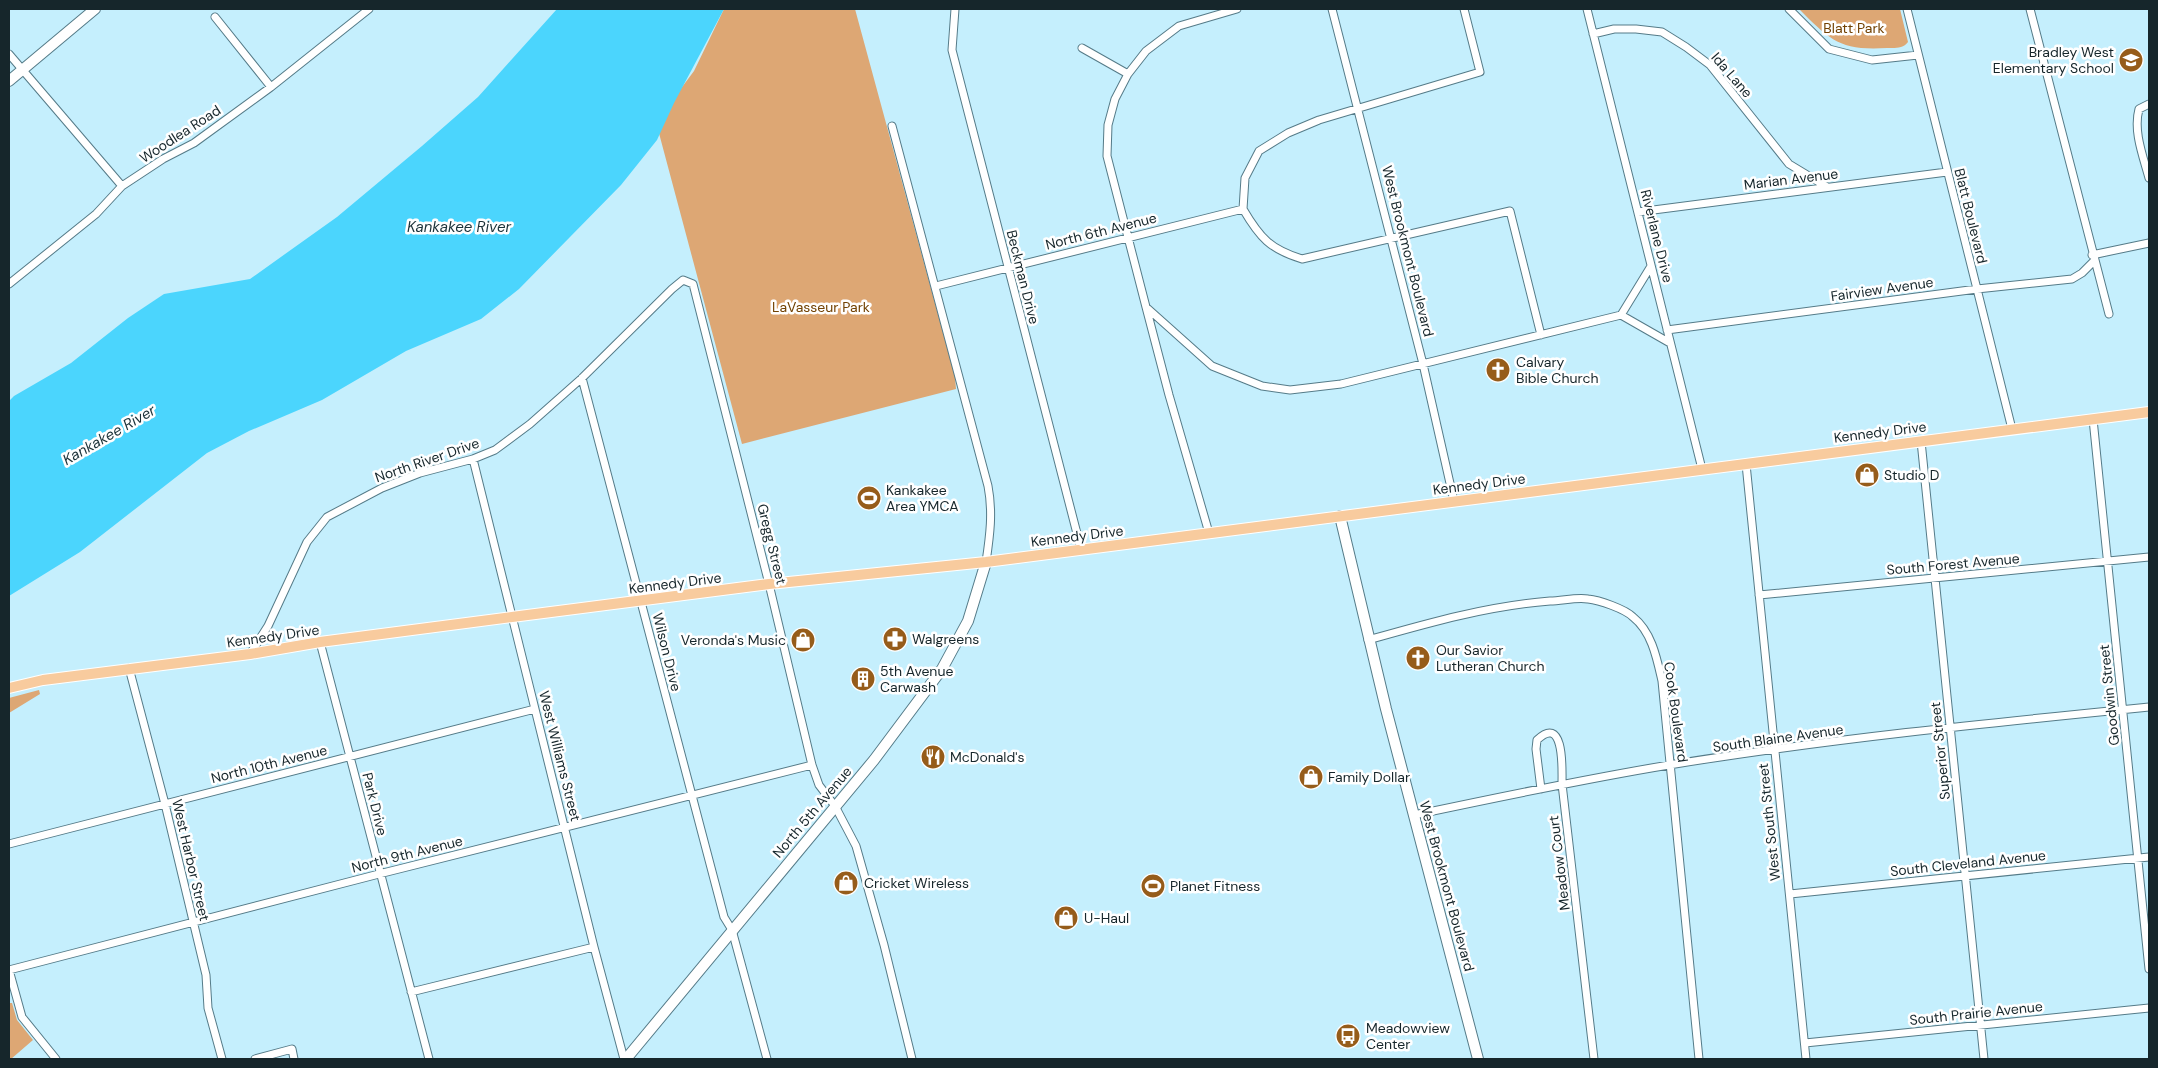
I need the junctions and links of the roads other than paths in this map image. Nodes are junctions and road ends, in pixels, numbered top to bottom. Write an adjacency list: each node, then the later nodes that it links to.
1 (95, 9): 16 (main road)
2 (369, 9): 19 (street, Woodlea Road)
3 (955, 9): 34 (street, Beckman Drive)
4 (1237, 9): 17 (street)
5 (1332, 9): 21 (street, West Brookmont Boulevard)
6 (1464, 9): 21 (street)
7 (1587, 9): 12 (street, Riverlane Drive)
8 (1789, 9): 15 (street)
9 (1907, 9): 15 (street, Blatt Boulevard)
10 (2030, 9): 32 (street)
11 (215, 17): 19 (street)
12 (1593, 34): 26 (street, Ida Lane); 28 (street, Riverlane Drive)
13 (1082, 48): 17 (street)
14 (9, 54): 16 (street)
15 (1918, 55): 23 (street, Blatt Boulevard)
16 (22, 70): 18 (main road); 25 (street)
17 (1128, 74): 29 (street)
18 (9, 81)
19 (270, 87): 25 (street, Woodlea Road)
20 (2149, 104): 24 (street)
21 (1358, 110): 27 (street); 30 (street, West Brookmont Boulevard)
22 (892, 126): 37 (street)
23 (1948, 172): 26 (street, Marian Avenue); 38 (street, Blatt Boulevard)
24 (2149, 178)
25 (122, 186): 35 (street, Woodlea Road)
26 (1828, 187): 28 (street, Marian Avenue)
27 (1243, 209): 29 (street, North 6th Avenue); 30 (street)
28 (1638, 212): 33 (street, Riverlane Drive)
29 (1126, 238): 34 (street, North 6th Avenue); 39 (street)
30 (1390, 238): 43 (street); 45 (street, West Brookmont Boulevard)
31 (2149, 243): 32 (street)
32 (2093, 258): 38 (street, Fairview Avenue); 40 (street)
33 (1651, 266): 41 (street); 42 (street, Riverlane Drive)
34 (1007, 267): 37 (street, North 6th Avenue); 57 (street, Beckman Drive)
35 (9, 284)
36 (693, 284): 46 (street, North River Drive); 62 (street, Gregg Street)
37 (936, 286): 59 (street)
38 (1976, 289): 42 (street, Fairview Avenue); 49 (street, Blatt Boulevard)
39 (1146, 306): 45 (street); 56 (street)
40 (2108, 314)
41 (1621, 315): 43 (street); 44 (street)
42 (1667, 330): 44 (street, Riverlane Drive)
43 (1541, 334): 45 (street)
44 (1670, 343): 53 (street, Riverlane Drive)
45 (1423, 364): 54 (street, West Brookmont Boulevard)
46 (582, 378): 51 (street, North River Drive); 64 (street, Wilson Drive)
47 (2149, 412): 48 (main road, Kennedy Drive)
48 (2093, 419): 49 (main road, Kennedy Drive); 60 (street, Goodwin Street)
49 (2012, 429): 50 (main road, Kennedy Drive)
50 (1921, 441): 52 (main road, Kennedy Drive); 61 (street, Superior Street)
51 (473, 459): 65 (street, West Williams Street); 68 (street, North River Drive)
52 (1746, 464): 53 (main road, Kennedy Drive); 63 (street, West South Street)
53 (1702, 469): 54 (main road, Kennedy Drive)
54 (1454, 501): 55 (main road, Kennedy Drive)
55 (1340, 516): 56 (main road, Kennedy Drive); 66 (main road, West Brookmont Boulevard)
56 (1209, 533): 57 (main road, Kennedy Drive)
57 (1081, 549): 59 (main road, Kennedy Drive)
58 (2149, 557): 60 (street, South Forest Avenue)
59 (986, 562): 62 (main road, Kennedy Drive); 83 (main road, North 5th Avenue)
60 (2108, 562): 61 (street, South Forest Avenue); 73 (street, Goodwin Street)
61 (1935, 578): 63 (street, South Forest Avenue); 74 (street, Superior Street)
62 (769, 584): 64 (main road, Kennedy Drive); 77 (street, Gregg Street)
63 (1760, 595): 75 (street, West South Street)
64 (641, 601): 65 (main road, Kennedy Drive); 81 (street, Wilson Drive)
65 (512, 617): 67 (main road, Kennedy Drive); 72 (street, West Williams Street)
66 (1368, 640): 78 (street, Cook Boulevard); 84 (main road, West Brookmont Boulevard)
67 (320, 642): 68 (main road, Kennedy Drive); 76 (street, Park Drive)
68 (250, 654): 69 (main road, Kennedy Drive)
69 (128, 668): 70 (main road, Kennedy Drive); 82 (street, West Harbor Street)
70 (9, 688)
71 (2149, 707): 73 (street, South Blaine Avenue)
72 (535, 708): 76 (street, North 10th Avenue); 85 (street, West Williams Street)
73 (2123, 710): 74 (street, South Blaine Avenue); 88 (street, Goodwin Street)
74 (1950, 727): 75 (street, South Blaine Avenue); 90 (street, Superior Street)
75 (1774, 750): 78 (street, South Blaine Avenue); 91 (street, West South Street)
76 (350, 756): 82 (street, North 10th Avenue); 89 (street, Park Drive)
77 (812, 765): 81 (street, North 9th Avenue); 83 (street, Gregg Street)
78 (1671, 765): 79 (street, South Blaine Avenue); 111 (street, Cook Boulevard)
79 (1562, 784): 80 (street, South Blaine Avenue); 80 (street, Meadow Court); 110 (street, Meadow Court)
80 (1541, 789): 84 (street, South Blaine Avenue)
81 (692, 797): 85 (street, North 9th Avenue); 93 (street, Wilson Drive)
82 (165, 804): 86 (street, North 10th Avenue); 92 (street, West Harbor Street)
83 (835, 806): 93 (main road, North 5th Avenue); 108 (street, Gregg Street)
84 (1414, 815): 109 (main road, West Brookmont Boulevard)
85 (565, 827): 89 (street, North 9th Avenue); 94 (street, West Williams Street)
86 (9, 844)
87 (2149, 857): 88 (street, South Cleveland Avenue)
88 (2138, 859): 90 (street, South Cleveland Avenue); 95 (street, Goodwin Street)
89 (379, 874): 92 (street, North 9th Avenue); 97 (street, Park Drive)
90 (1965, 876): 91 (street, South Cleveland Avenue); 99 (street, Superior Street)
91 (1790, 894): 100 (street, West South Street)
92 (193, 922): 96 (street, North 9th Avenue); 102 (street, West Harbor Street)
93 (732, 930): 106 (main road, North 5th Avenue); 107 (street, Wilson Drive)
94 (594, 947): 97 (street); 106 (street, West Williams Street)
95 (2149, 969)
96 (9, 970): 101 (street)
97 (411, 992): 105 (street, Park Drive)
98 (2149, 1008): 99 (street, South Prairie Avenue)
99 (1980, 1025): 100 (street, South Prairie Avenue); 113 (street, Superior Street)
100 (1805, 1043): 112 (street, West South Street)
101 (56, 1059)
102 (222, 1059)
103 (255, 1059): 104 (street)
104 (294, 1059)
105 (429, 1059)
106 (625, 1059)
107 (767, 1059)
108 (912, 1059)
109 (1478, 1059)
110 (1594, 1059)
111 (1699, 1059)
112 (1806, 1059)
113 (1984, 1059)

